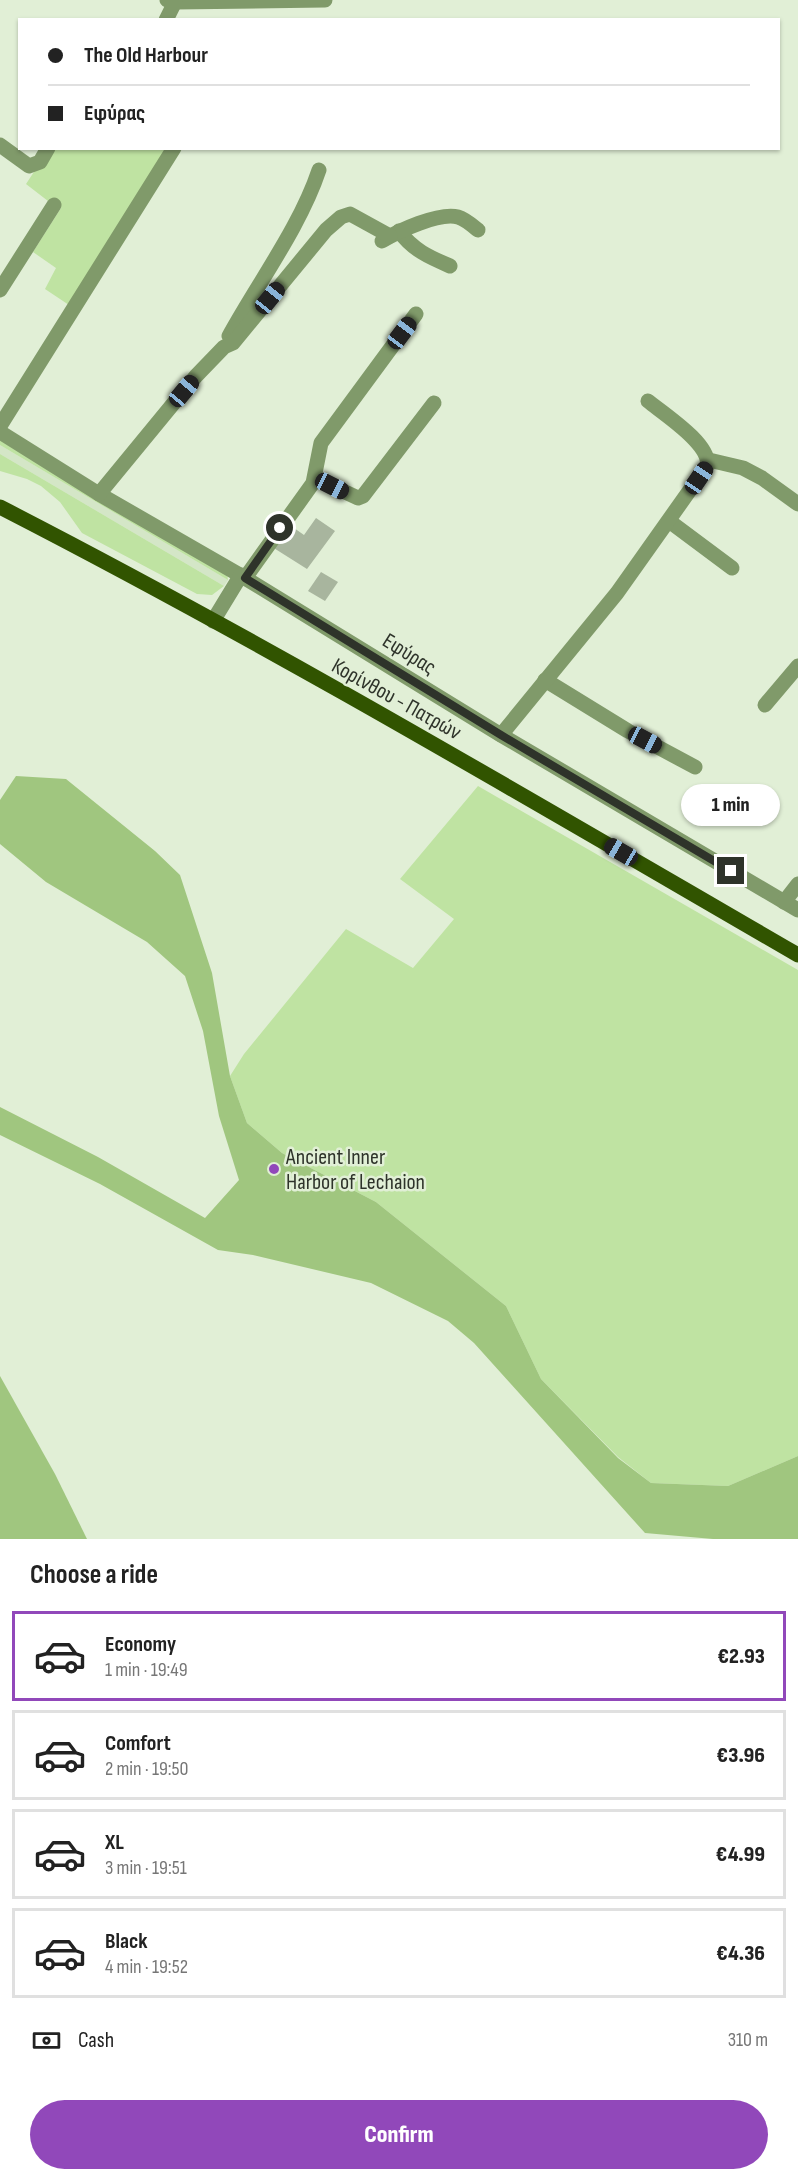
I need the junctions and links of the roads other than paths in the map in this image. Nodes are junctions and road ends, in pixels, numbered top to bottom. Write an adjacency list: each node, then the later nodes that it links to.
1 (325, 0): 2 (street)
2 (171, 1): 3 (street)
3 (167, 18)
4 (0, 146): 5 (street)
5 (47, 150)
6 (173, 150): 17 (street)
7 (319, 170): 14 (street)
8 (54, 205): 12 (street)
9 (478, 230): 10 (street)
10 (390, 236): 11 (street); 14 (street)
11 (450, 267)
12 (0, 290)
13 (416, 314): 20 (street)
14 (224, 347): 21 (street)
15 (648, 401): 19 (street)
16 (434, 404): 20 (street)
17 (0, 426)
18 (0, 432): 21 (street, Εφύρας)
19 (709, 460): 22 (street); 24 (street)
20 (315, 478): 26 (street)
21 (99, 494): 26 (street, Εφύρας)
22 (798, 504)
23 (0, 507): 27 (main road, Κορίνθου - Πατρών)
24 (669, 521): 25 (street); 29 (street)
25 (732, 568)
26 (243, 576): 27 (street); 31 (street, Εφύρας)
27 (213, 621): 36 (main road, Κορίνθου - Πατρών)
28 (798, 666): 30 (street)
29 (545, 680): 31 (street); 32 (street)
30 (765, 705)
31 (501, 735): 34 (street, Εφύρας)
32 (695, 766)
33 (798, 884): 34 (street)
34 (784, 902): 35 (street, Εφύρας)
35 (798, 910)
36 (798, 955)

